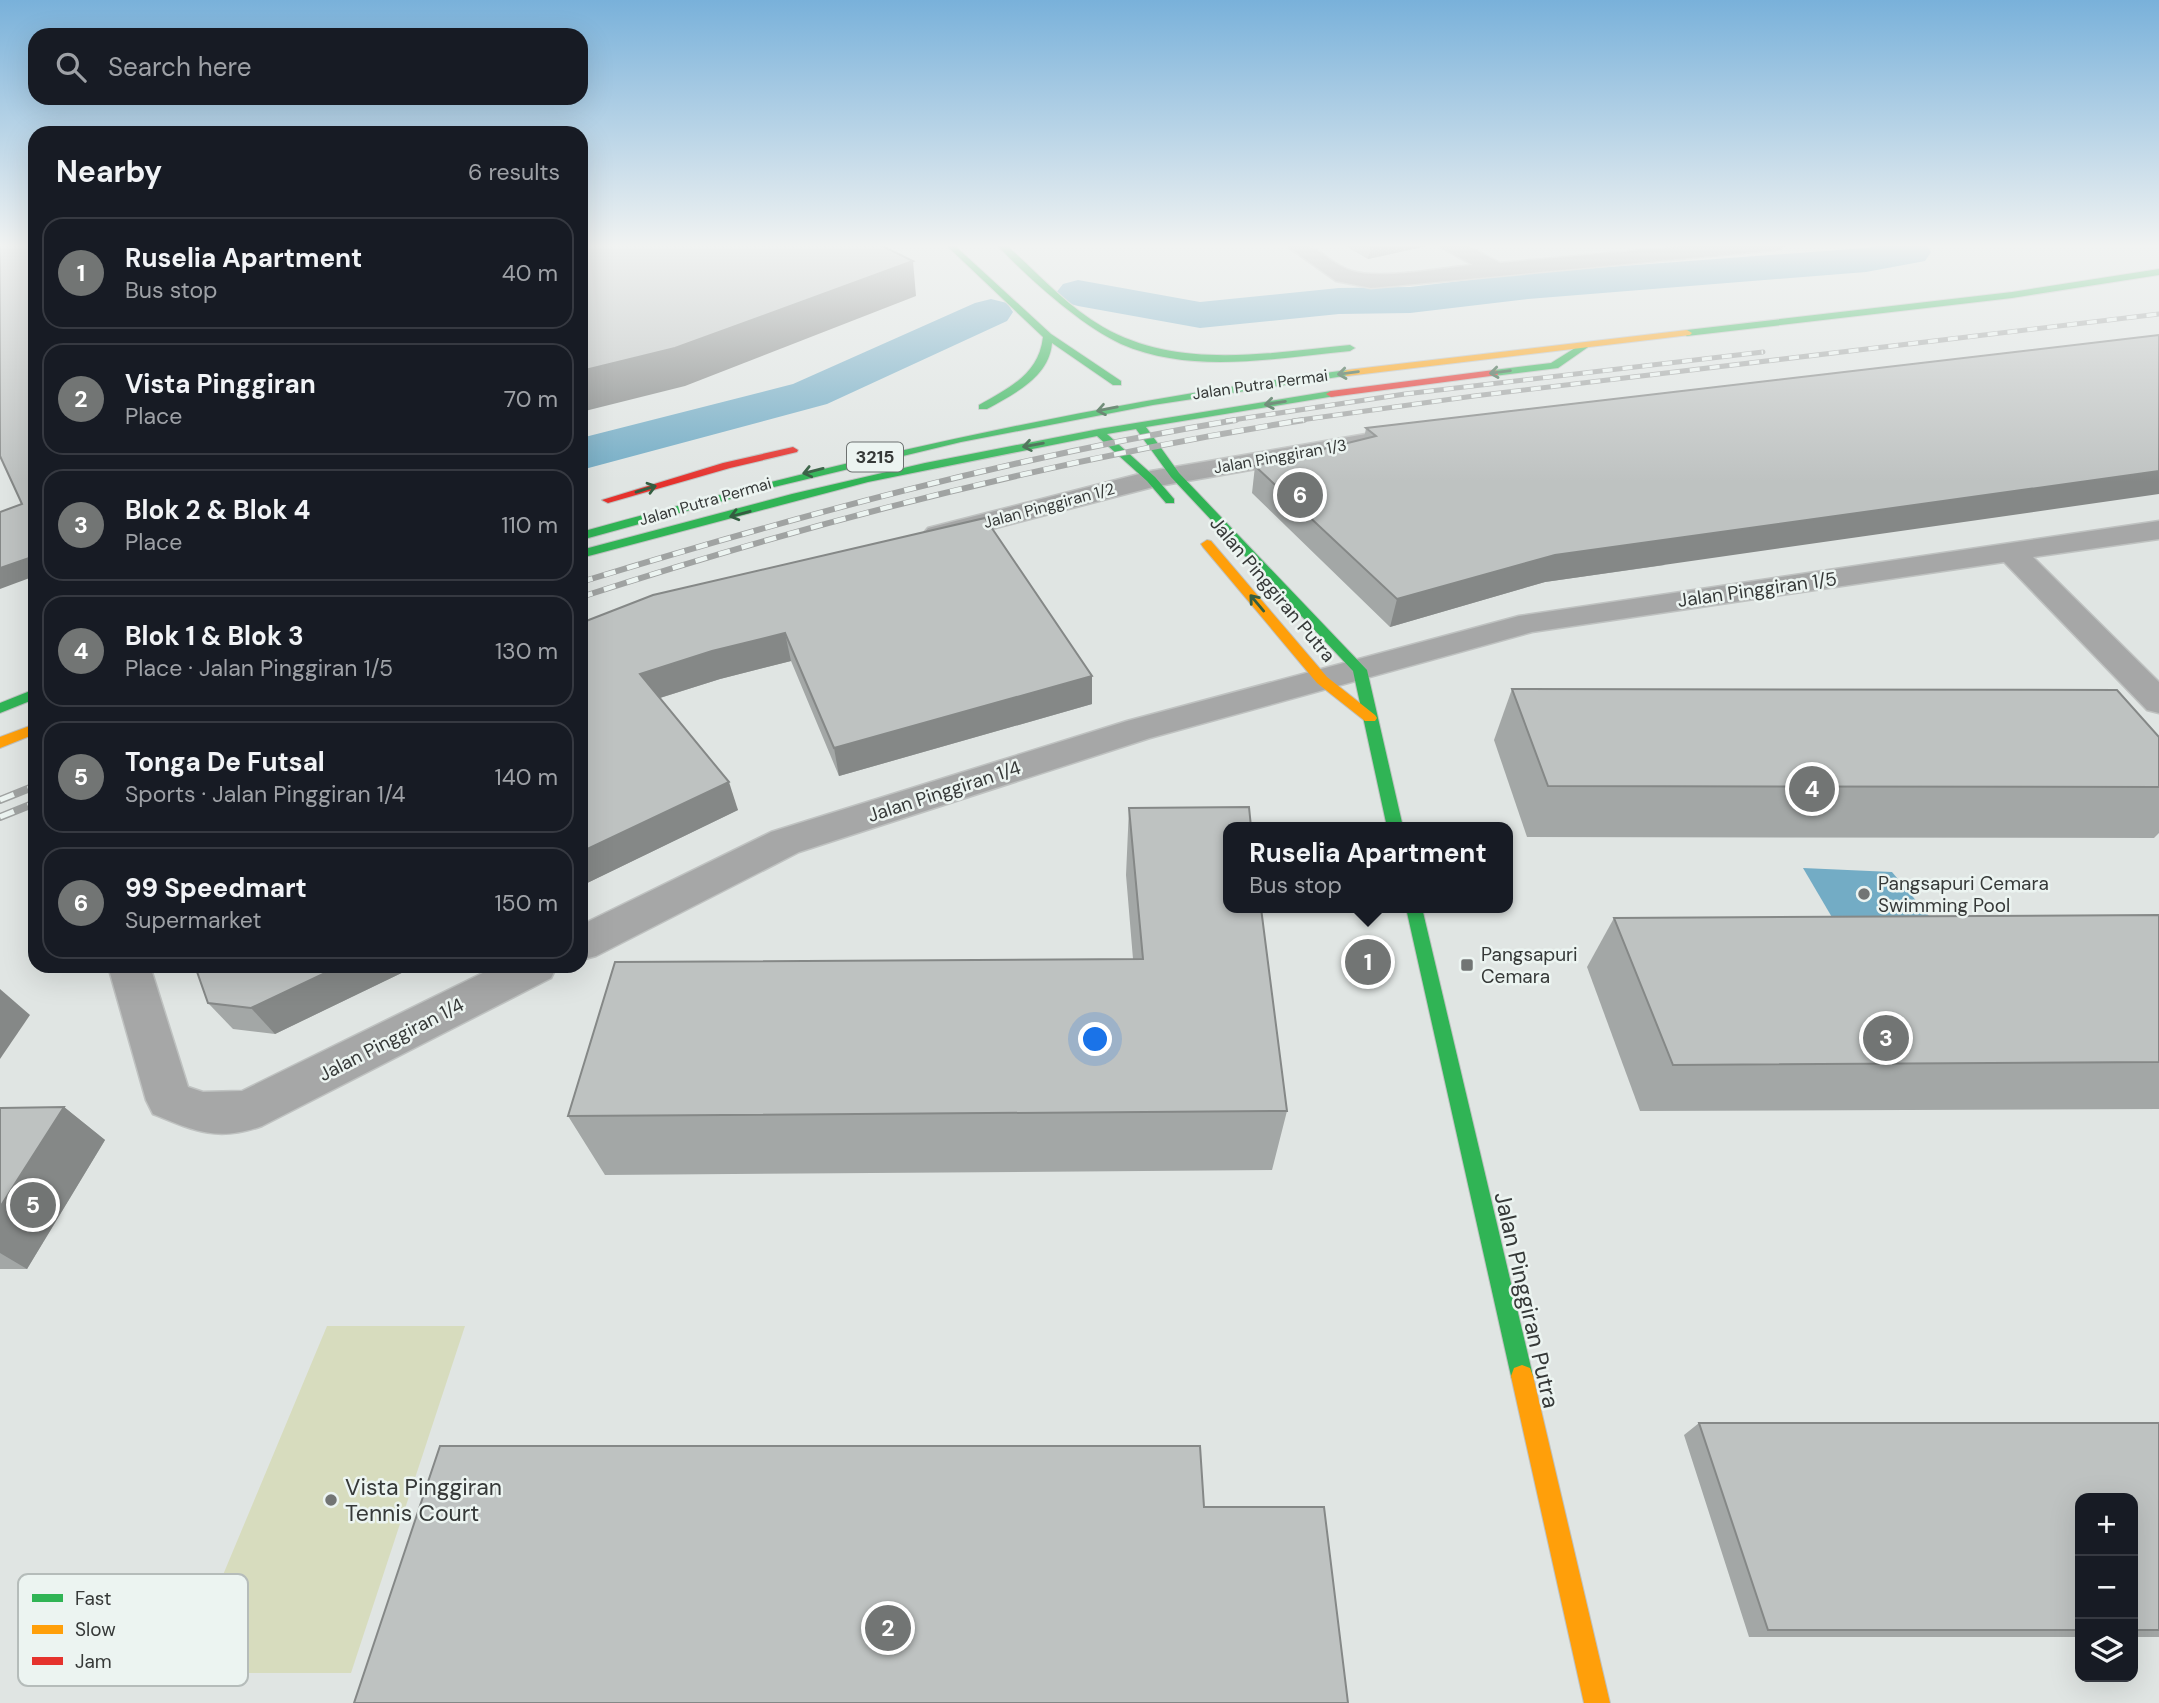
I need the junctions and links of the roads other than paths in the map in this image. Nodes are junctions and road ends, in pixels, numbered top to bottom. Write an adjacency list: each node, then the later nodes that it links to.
1 (1035, 323): 4 (street)
2 (1093, 323): 6 (street, Jalan Putra Permai)
3 (1769, 323): 5 (street, Jalan Putra Permai / 3215)
4 (1048, 335): 7 (street); 10 (street)
5 (1586, 345): 9 (street, Jalan Putra Permai / 3215, one-way to 9); 11 (street, one-way to 11)
6 (1182, 372)
7 (1123, 382): 8 (street); 9 (street)
8 (1090, 388)
9 (1174, 396): 20 (street, Jalan Putra Permai / 3215, one-way to 20)
10 (1023, 400)
11 (1140, 426): 12 (street); 15 (street)
12 (1100, 433): 15 (street); 22 (street, one-way to 22)
13 (1424, 434): 15 (street, Jalan Pinggiran 1/3)
14 (808, 447): 16 (street, Jalan Putra Permai, one-way to 14)
15 (1163, 477): 17 (street); 21 (street, Jalan Pinggiran 1/2); 24 (street, Jalan Pinggiran Putra)
16 (594, 505)
17 (1179, 512)
18 (2159, 530): 23 (street, Jalan Pinggiran 1/5)
19 (1197, 532): 25 (street, Jalan Pinggiran Putra, one-way to 19)
20 (588, 534)
21 (914, 541)
22 (588, 552)
23 (2011, 552): 24 (street, Jalan Pinggiran 1/5); 27 (street)
24 (1360, 670): 25 (street, Jalan Pinggiran 1/5); 29 (street, Jalan Pinggiran Putra)
25 (1322, 680): 29 (street, Jalan Pinggiran Putra); 34 (street, Jalan Pinggiran 1/4)
26 (28, 697): 28 (street)
27 (2159, 702)
28 (0, 708)
29 (1370, 718): 32 (street, Jalan Pinggiran Putra)
30 (28, 732): 31 (street)
31 (0, 743)
32 (1394, 822)
33 (1415, 913): 37 (street, Jalan Pinggiran Putra)
34 (588, 940)
35 (131, 973): 36 (street, Jalan Pinggiran 1/4)
36 (522, 973)
37 (1597, 1703)

